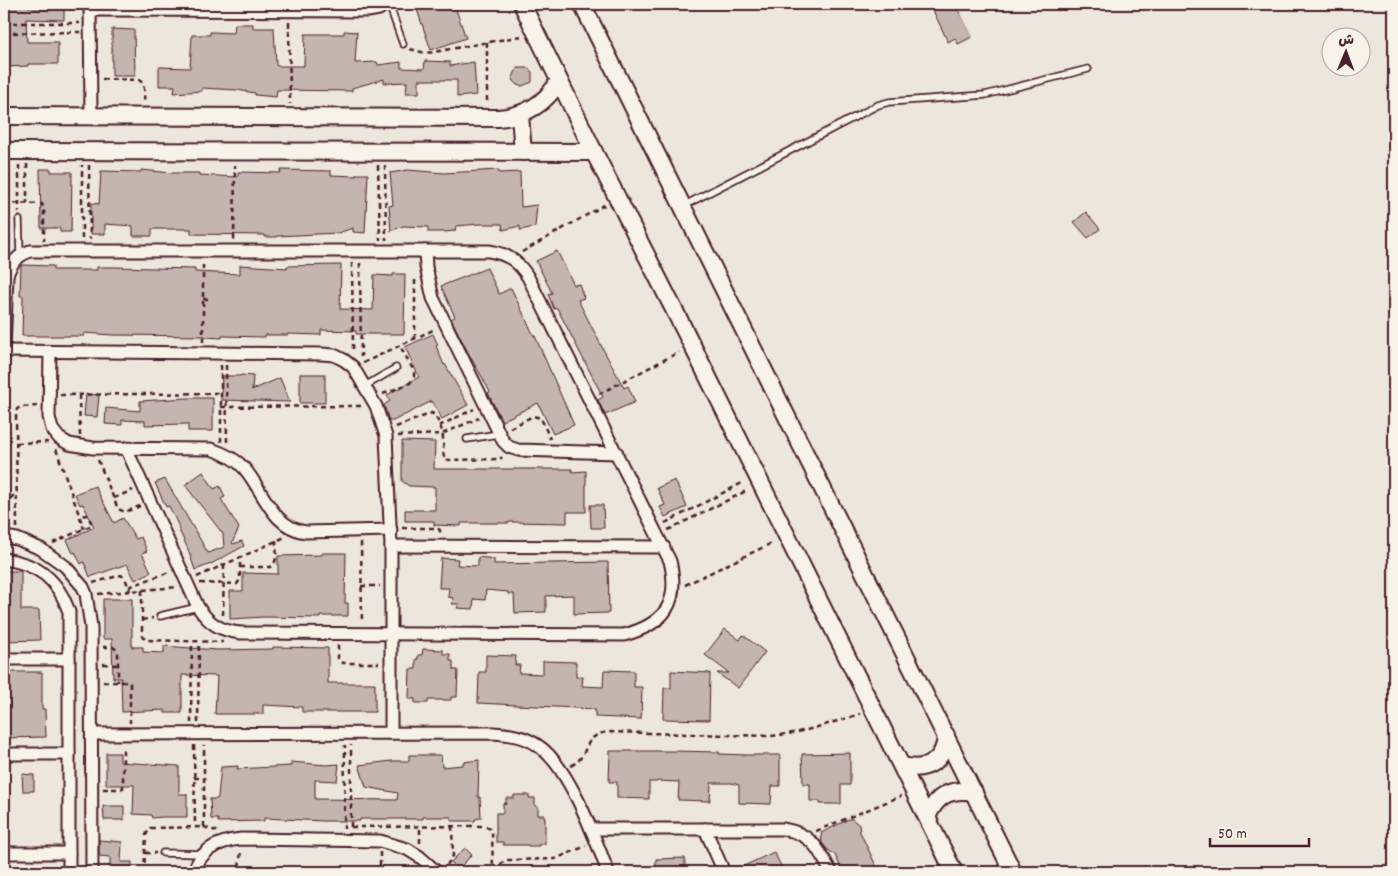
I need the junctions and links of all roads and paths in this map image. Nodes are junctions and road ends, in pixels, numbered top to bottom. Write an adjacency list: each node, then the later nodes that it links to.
1 (385, 4): 7 (street)
2 (389, 4): 13 (lane)
3 (522, 4): 11 (street)
4 (582, 4): 39 (street)
5 (90, 7): 6 (street); 9 (street)
6 (191, 7): 7 (street)
7 (288, 11): 21 (path)
8 (4, 23): 9 (path)
9 (90, 27): 10 (path); 15 (street)
10 (4, 33)
11 (536, 33): 12 (path); 16 (street)
12 (487, 42): 13 (path); 22 (path)
13 (402, 44)
14 (1088, 69): 39 (lane)
15 (91, 79): 19 (street); 20 (path)
16 (559, 81): 17 (street); 28 (street)
17 (520, 114): 22 (street); 27 (street)
18 (4, 116): 19 (street)
19 (91, 116): 20 (street)
20 (144, 116): 21 (street)
21 (290, 117): 22 (street)
22 (487, 118)
23 (17, 151): 24 (street); 29 (path); 30 (path)
24 (86, 151): 25 (street); 34 (path); 35 (path)
25 (235, 151): 26 (street); 46 (path)
26 (381, 151): 27 (street); 31 (path); 32 (path)
27 (523, 152): 28 (street)
28 (594, 152): 33 (street)
29 (19, 181): 30 (path); 37 (path)
30 (27, 181): 38 (path)
31 (385, 189): 32 (path); 40 (path)
32 (378, 190): 41 (path)
33 (617, 198): 51 (path); 58 (street)
34 (82, 200): 35 (path); 44 (path)
35 (90, 200): 44 (path)
36 (4, 203): 37 (path)
37 (19, 203): 38 (path); 42 (path)
38 (27, 203): 43 (path)
39 (683, 206): 143 (street)
40 (386, 210): 41 (path); 48 (path)
41 (379, 211): 48 (path)
42 (20, 220): 50 (lane)
43 (44, 251): 44 (street); 50 (street)
44 (86, 251): 45 (street)
45 (204, 251): 46 (street); 52 (path)
46 (234, 251): 47 (street)
47 (356, 251): 48 (street); 54 (path); 55 (path)
48 (383, 251): 49 (street)
49 (420, 251): 51 (street); 56 (street); 57 (path)
50 (20, 255): 59 (street)
51 (512, 257): 68 (street)
52 (203, 299): 53 (path); 61 (path)
53 (212, 299)
54 (352, 299): 55 (path); 63 (path)
55 (360, 300): 57 (path)
56 (445, 324): 57 (path); 73 (street)
57 (415, 339)
58 (692, 345): 68 (path); 87 (street)
59 (4, 351): 60 (street)
60 (50, 352): 61 (street); 69 (street)
61 (203, 353): 62 (street)
62 (223, 353): 63 (street); 66 (path); 72 (path)
63 (353, 367): 65 (street)
64 (396, 368): 65 (lane)
65 (365, 386): 70 (street)
66 (221, 393): 67 (path); 71 (path)
67 (79, 395): 69 (path); 80 (path)
68 (589, 399): 85 (street)
69 (49, 401): 79 (path); 80 (street)
70 (376, 406): 72 (path); 75 (street)
71 (221, 407): 72 (path); 86 (path)
72 (226, 407): 86 (path)
73 (486, 409): 74 (path); 76 (path); 77 (street)
74 (439, 426): 75 (path); 76 (path)
75 (386, 434): 76 (path); 94 (street)
76 (442, 434): 81 (path)
77 (498, 434): 78 (lane); 81 (street); 84 (path)
78 (467, 439)
79 (17, 443): 89 (path); 93 (path)
80 (81, 447): 82 (street)
81 (510, 447): 84 (street)
82 (93, 448): 83 (street); 90 (path)
83 (126, 448): 86 (street); 88 (street)
84 (556, 452): 85 (street)
85 (617, 453): 98 (street)
86 (224, 454): 96 (street)
87 (759, 480): 98 (path); 98 (path); 99 (street)
88 (143, 485): 90 (path); 91 (street)
89 (17, 492): 92 (path); 101 (path)
90 (114, 498): 91 (path)
91 (150, 502): 111 (street)
92 (4, 505)
93 (79, 516): 95 (path); 95 (path)
94 (391, 528): 97 (street); 103 (street); 104 (path)
95 (84, 529): 106 (path)
96 (298, 531): 97 (street); 102 (path)
97 (361, 531): 114 (path)
98 (656, 532): 105 (street)
99 (787, 536): 118 (path); 137 (street)
100 (4, 537): 101 (street)
101 (17, 539): 106 (street)
102 (276, 540): 107 (path); 110 (path)
103 (392, 546): 104 (street); 115 (street)
104 (440, 546): 105 (street)
105 (664, 547): 118 (street)
106 (42, 549): 119 (street)
107 (240, 556): 109 (path); 110 (path)
108 (4, 559): 131 (street)
109 (224, 564): 112 (path); 113 (path)
110 (240, 567): 112 (path)
111 (180, 568): 113 (street); 116 (path)
112 (223, 583): 113 (path); 122 (path)
113 (188, 584): 117 (path); 120 (street)
114 (362, 586): 115 (path); 125 (path)
115 (392, 586): 126 (street)
116 (130, 589): 117 (path); 119 (path); 119 (path)
117 (142, 590): 127 (path)
118 (674, 590): 126 (street)
119 (84, 591): 129 (street)
120 (198, 607): 121 (lane); 122 (street)
121 (160, 616)
122 (222, 630): 123 (street)
123 (241, 633): 124 (street); 128 (path)
124 (338, 633): 125 (street); 132 (path)
125 (362, 633): 126 (street)
126 (392, 633): 132 (street)
127 (192, 642): 128 (path); 133 (path)
128 (199, 642): 134 (path)
129 (91, 646): 135 (street); 136 (path)
130 (4, 659): 131 (street)
131 (69, 659): 145 (street)
132 (392, 663): 139 (street)
133 (192, 678): 134 (path); 142 (path)
134 (199, 679): 142 (path)
135 (92, 682): 136 (path); 140 (street)
136 (118, 682): 141 (path)
137 (874, 710): 146 (street); 147 (path)
138 (348, 733): 139 (street); 142 (street); 150 (path); 151 (path)
139 (392, 733): 147 (street)
140 (92, 734): 141 (street); 152 (street)
141 (127, 734): 142 (street); 152 (path)
142 (197, 734): 148 (path); 149 (path)
143 (946, 735): 146 (street); 154 (street)
144 (4, 754): 145 (street)
145 (69, 754): 173 (street)
146 (902, 766): 153 (street)
147 (560, 767): 164 (street)
148 (194, 778): 149 (path); 157 (path)
149 (204, 778): 158 (path)
150 (344, 778): 151 (path); 155 (path)
151 (351, 778): 156 (path)
152 (92, 789): 179 (street)
153 (914, 791): 159 (street); 166 (path)
154 (974, 792): 159 (street); 187 (street)
155 (344, 801): 156 (path); 169 (path)
156 (351, 801): 163 (path)
157 (195, 802): 158 (path); 160 (path)
158 (204, 802): 162 (path)
159 (927, 818): 186 (street)
160 (195, 826): 162 (path); 180 (path)
161 (452, 826): 163 (path); 176 (path); 182 (path)
162 (204, 827): 168 (path)
163 (351, 827): 169 (path)
164 (591, 829): 165 (street); 171 (street)
165 (705, 829): 166 (street); 184 (street)
166 (805, 836): 185 (street)
167 (241, 839): 168 (street); 169 (street); 177 (path)
168 (227, 840): 175 (street)
169 (347, 840): 170 (street)
170 (380, 841): 176 (street); 181 (path)
171 (596, 842): 182 (path); 183 (street)
172 (4, 853): 173 (street)
173 (69, 853): 178 (street)
174 (162, 853): 175 (lane)
175 (204, 854): 177 (street)
176 (440, 870)
177 (194, 871)
178 (69, 872)
179 (92, 872)
180 (144, 872)
181 (380, 872)
182 (493, 872)
183 (608, 872)
184 (724, 872)
185 (830, 872)
186 (954, 872)
187 (1013, 872)

